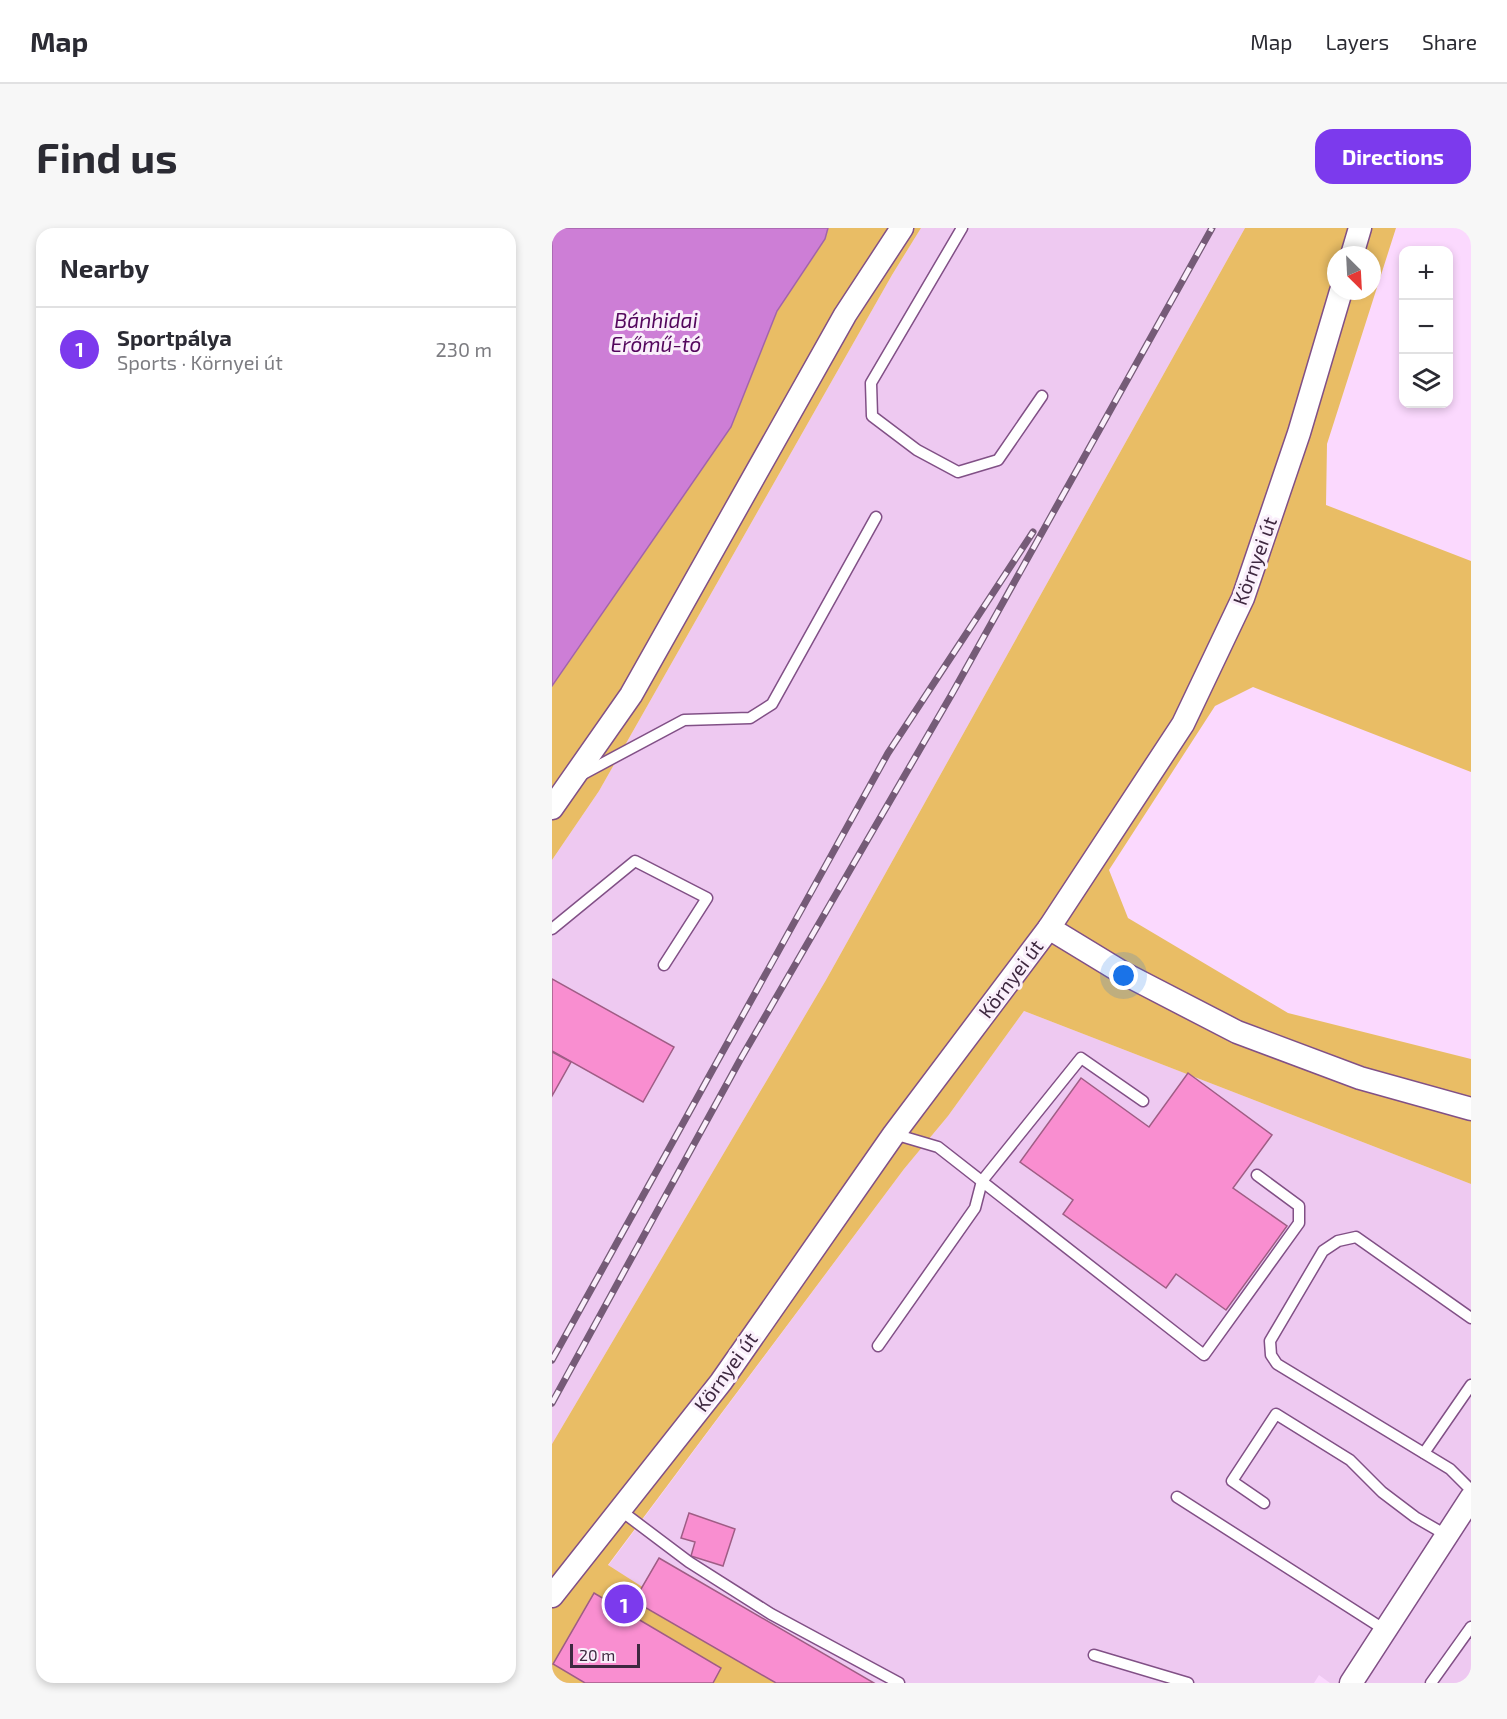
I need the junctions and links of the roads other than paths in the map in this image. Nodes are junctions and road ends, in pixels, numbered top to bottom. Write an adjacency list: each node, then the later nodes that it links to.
1 (903, 228): 8 (street)
2 (962, 228): 6 (lane)
3 (1360, 228): 4 (street)
4 (1355, 246)
5 (1338, 300): 10 (street, Környei út)
6 (1042, 396)
7 (876, 518): 8 (lane)
8 (572, 780): 9 (street)
9 (552, 808)
10 (1049, 928): 14 (street); 15 (street, Környei út)
11 (552, 929): 12 (lane)
12 (664, 965)
13 (1143, 1101): 17 (lane)
14 (1471, 1108)
15 (894, 1134): 17 (lane); 26 (street, Környei út)
16 (1257, 1175): 17 (lane)
17 (982, 1181): 19 (lane)
18 (1471, 1318): 21 (lane)
19 (878, 1346)
20 (1471, 1385): 21 (lane)
21 (1424, 1453): 22 (lane)
22 (1471, 1490)
23 (1177, 1497): 30 (lane)
24 (1471, 1498): 27 (street)
25 (1264, 1503): 27 (lane)
26 (620, 1510): 28 (street, Környei út); 33 (lane)
27 (1446, 1535): 30 (street)
28 (552, 1596)
29 (1471, 1627): 35 (lane)
30 (1385, 1630): 32 (street)
31 (1094, 1655): 34 (lane)
32 (1357, 1681)
33 (900, 1683)
34 (1188, 1683)
35 (1431, 1683)

